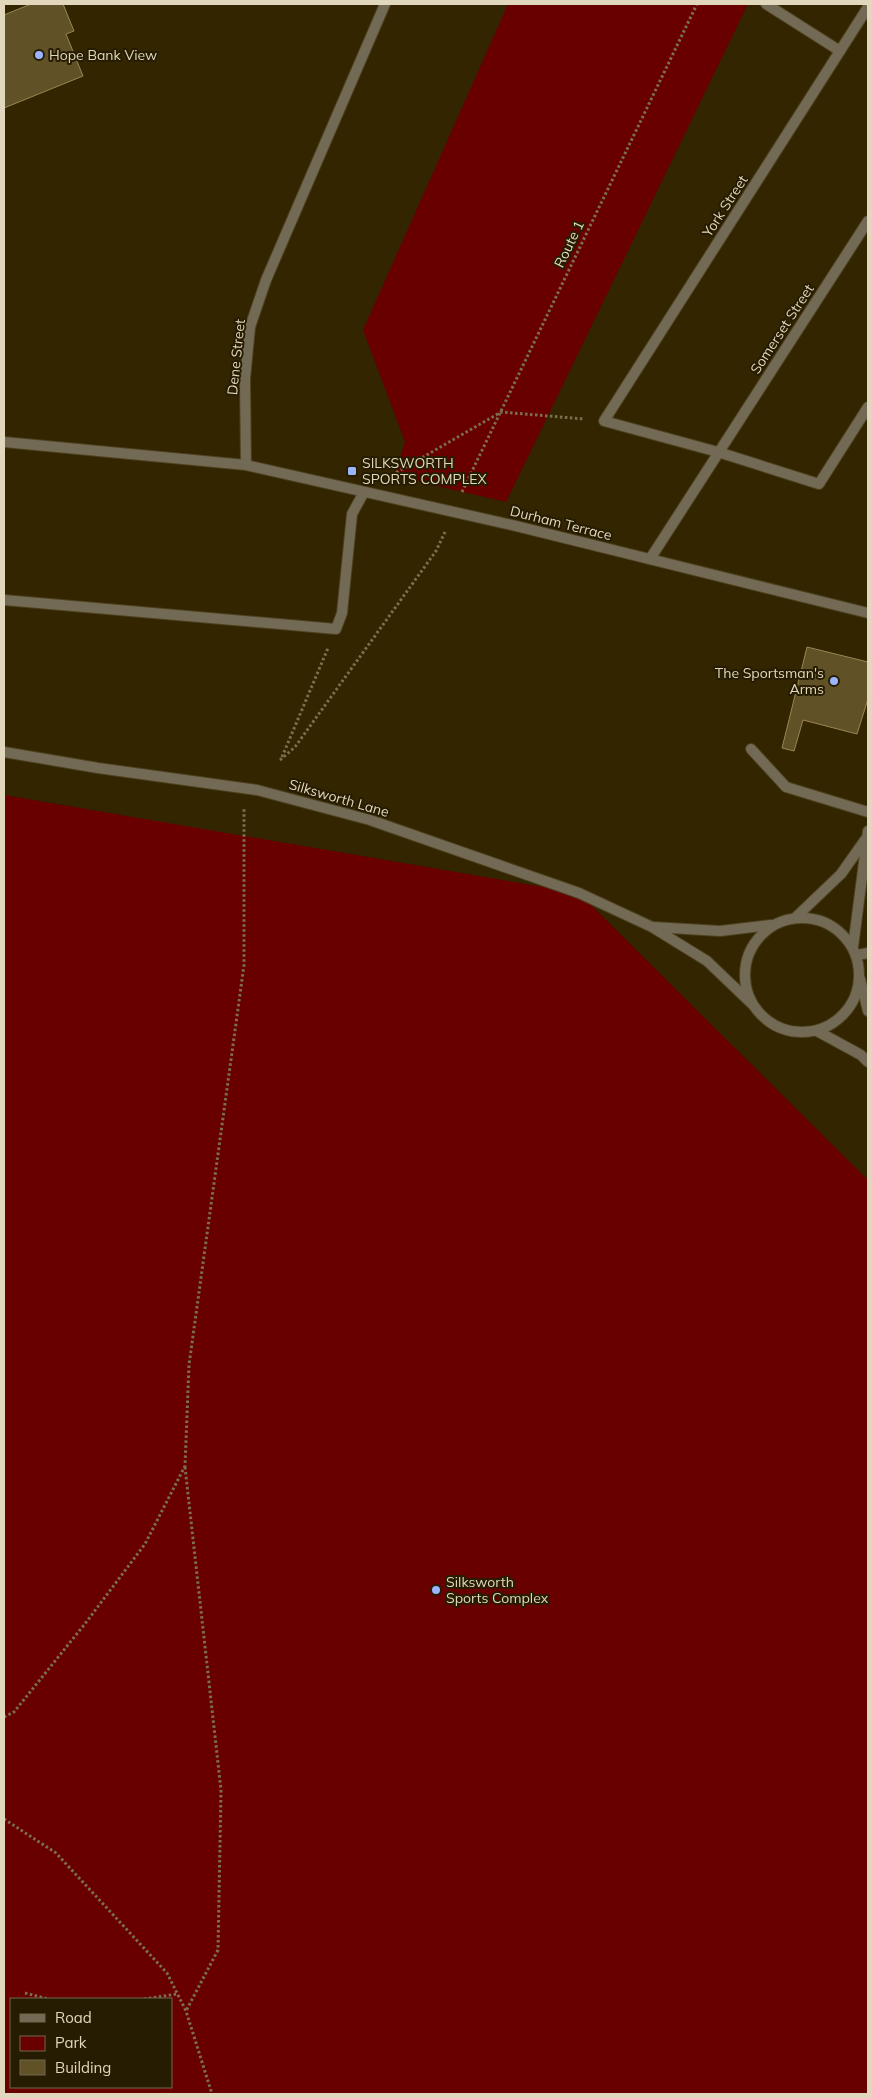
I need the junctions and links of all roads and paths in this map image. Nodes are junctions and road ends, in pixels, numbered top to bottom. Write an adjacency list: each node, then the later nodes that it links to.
1 (385, 4): 12 (street, Dene Street)
2 (697, 4): 8 (path, Route 1)
3 (766, 4): 5 (street)
4 (868, 7): 5 (street, York Street)
5 (840, 51): 9 (street, York Street)
6 (868, 222): 11 (street, Somerset Street)
7 (868, 407): 11 (street)
8 (502, 412): 9 (path); 13 (path); 14 (path, Route 1)
9 (604, 420): 11 (street)
10 (4, 442): 12 (street)
11 (718, 452): 16 (street, Somerset Street)
12 (246, 466): 13 (street, Durham Terrace)
13 (364, 492): 16 (street, Durham Terrace); 19 (street)
14 (460, 494)
15 (447, 528): 19 (path)
16 (650, 559): 18 (street, Durham Terrace)
17 (4, 600): 19 (street)
18 (868, 613)
19 (336, 629)
20 (751, 749): 23 (street)
21 (4, 752): 27 (street, Silksworth Lane)
22 (244, 806): 35 (path)
23 (868, 812)
24 (867, 835): 25 (street); 28 (street)
25 (796, 917): 26 (street, Silksworth Lane); 28 (street, Silksworth Lane)
26 (771, 926): 27 (street, Silksworth Lane); 31 (street, Silksworth Lane)
27 (652, 927): 31 (street, Silksworth Lane)
28 (855, 951): 29 (street); 30 (street, Silksworth Lane)
29 (868, 953)
30 (860, 978): 32 (street, Silksworth Lane); 33 (street, Silksworth Lane)
31 (752, 1004): 33 (street, Silksworth Lane)
32 (868, 1012)
33 (817, 1030): 34 (street)
34 (868, 1062)
35 (185, 1466): 36 (path); 42 (path)
36 (4, 1717)
37 (4, 1819): 39 (path)
38 (25, 1993): 40 (path)
39 (177, 1994): 41 (path); 42 (path)
40 (44, 1998)
41 (151, 1998)
42 (186, 2011): 43 (path)
43 (212, 2094)

